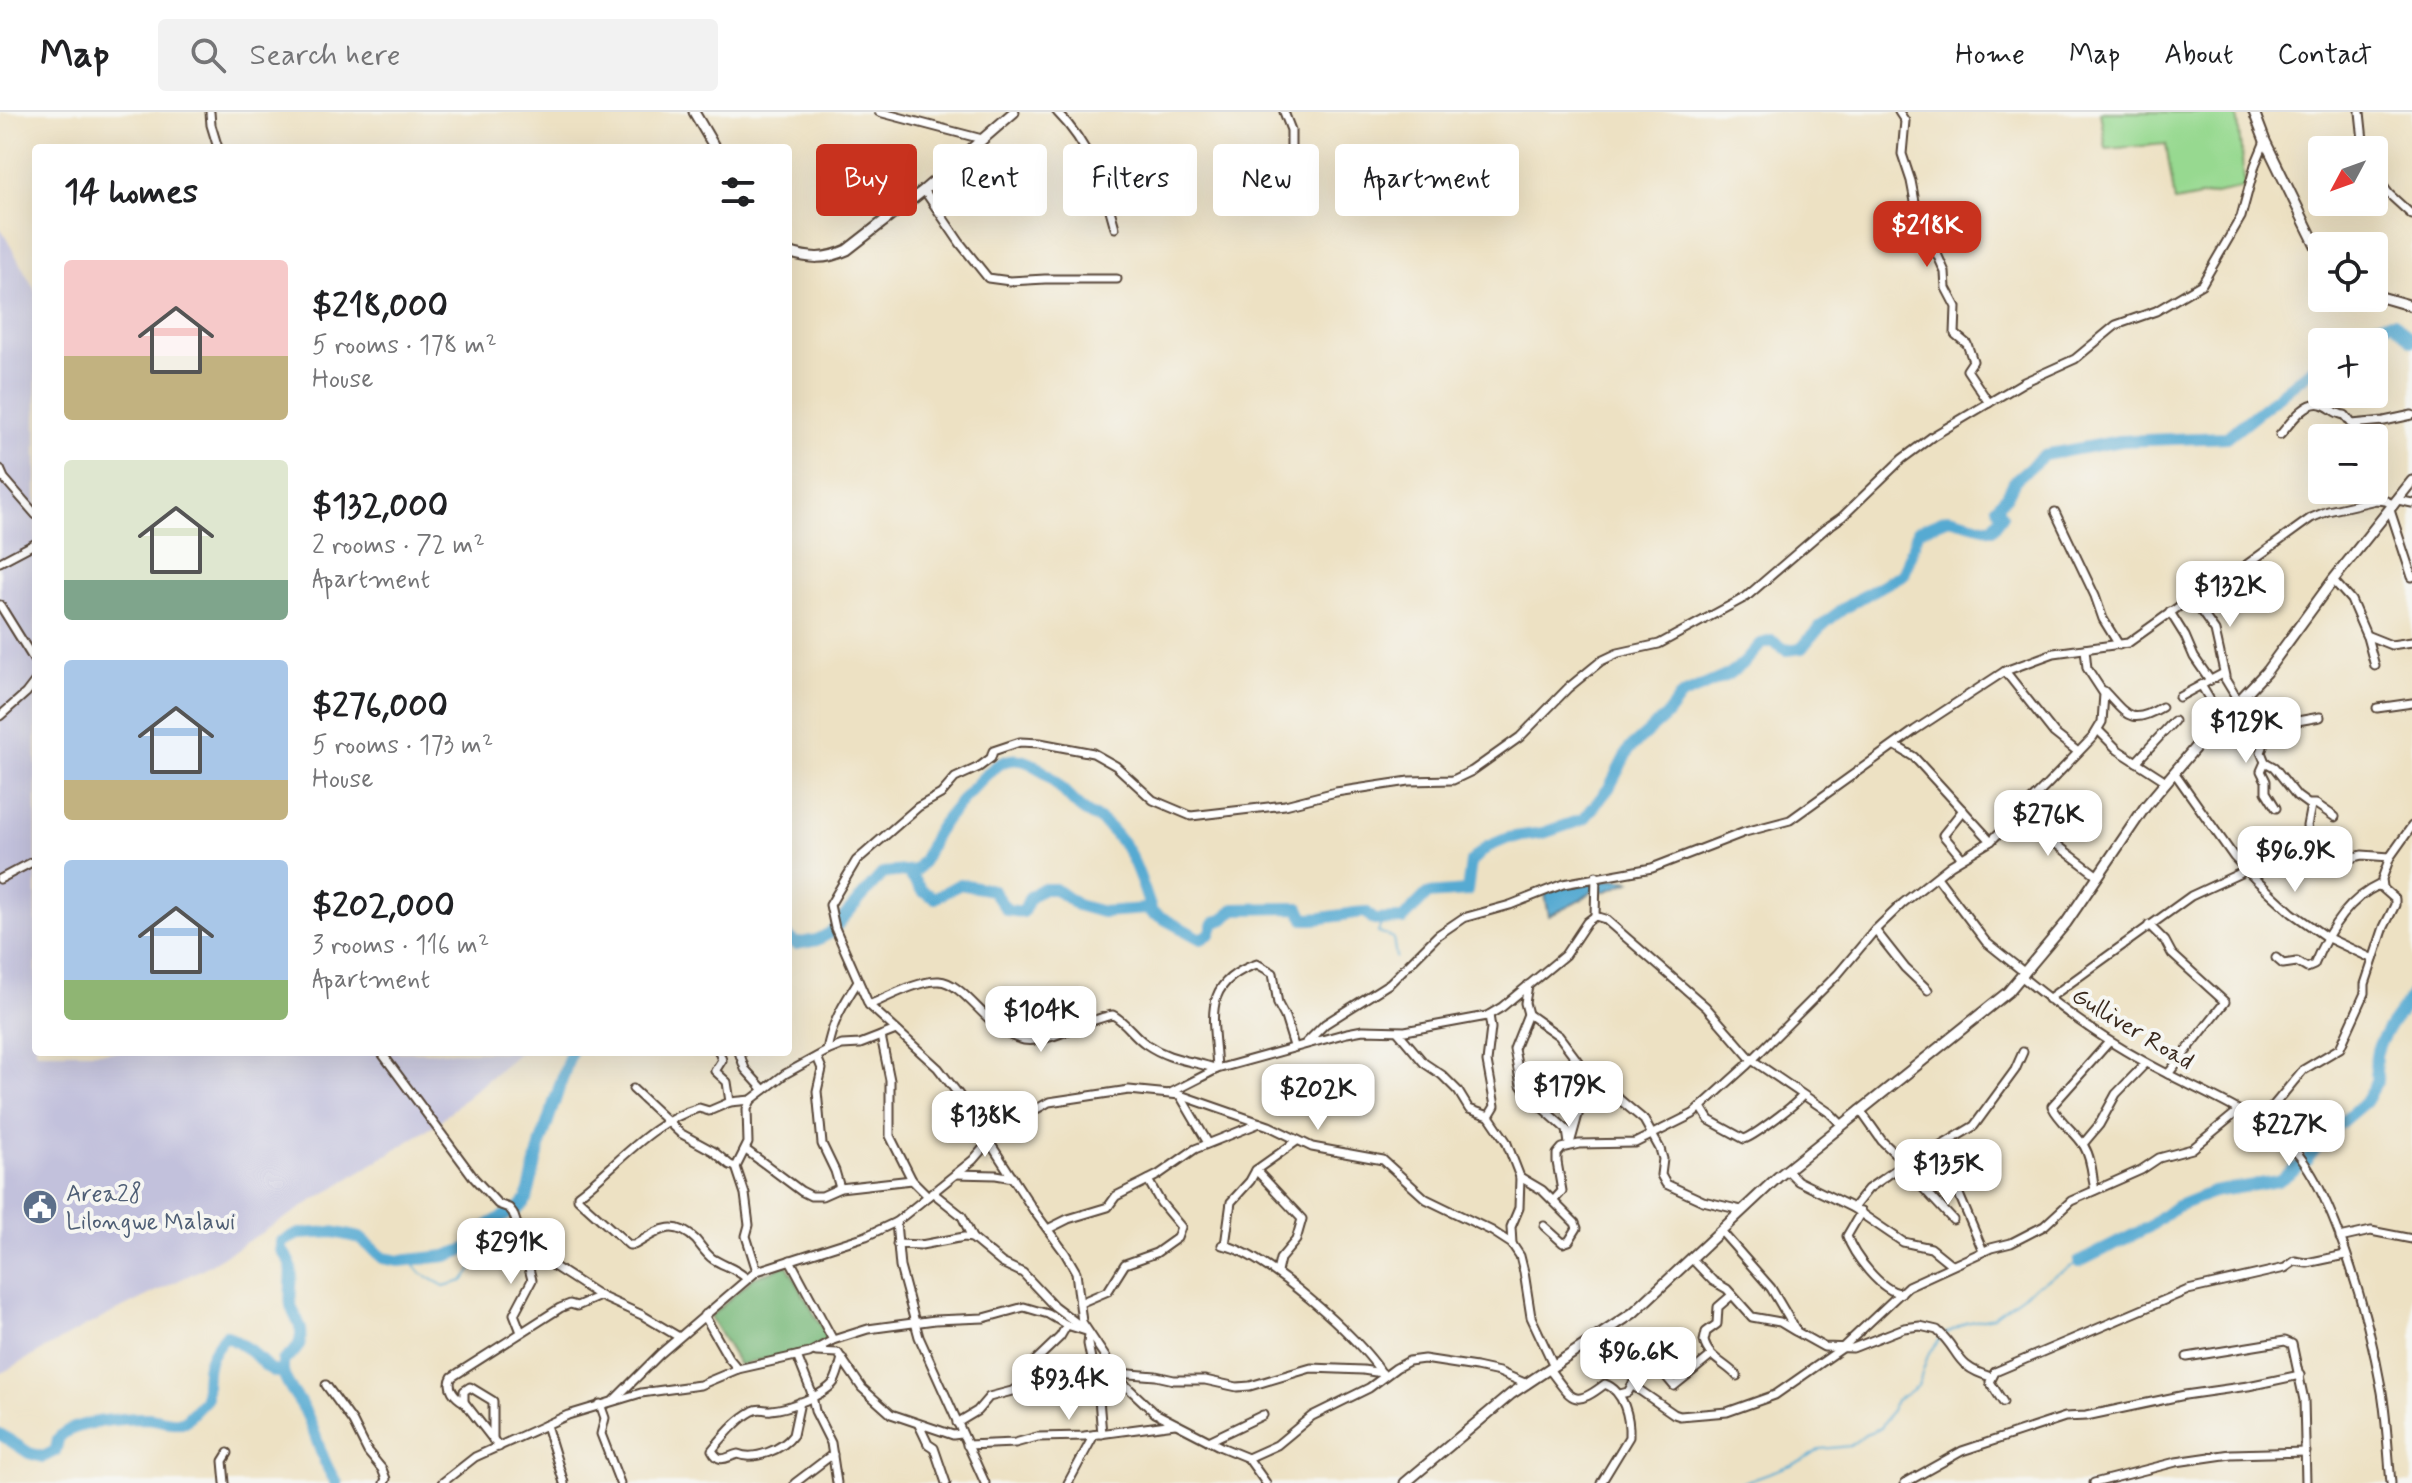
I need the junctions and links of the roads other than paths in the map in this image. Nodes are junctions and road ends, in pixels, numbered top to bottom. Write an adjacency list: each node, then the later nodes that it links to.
1 (210, 112): 13 (street)
2 (694, 112): 14 (street)
3 (879, 112): 11 (street)
4 (1014, 112): 11 (street)
5 (1057, 112): 19 (street)
6 (1284, 112): 15 (street)
7 (1899, 112): 25 (street)
8 (2254, 112): 12 (street)
9 (2360, 112): 10 (street)
10 (2363, 136)
11 (982, 139): 16 (street)
12 (2265, 141): 20 (street); 25 (street)
13 (217, 144)
14 (713, 144)
15 (1292, 144)
16 (924, 190): 21 (street); 22 (street)
17 (2388, 193): 18 (street)
18 (2412, 215)
19 (1115, 228)
20 (2309, 232)
21 (792, 253)
22 (1117, 279)
23 (2388, 299): 24 (street)
24 (2412, 306)
25 (1989, 403): 94 (street)
26 (2412, 415): 27 (street)
27 (2280, 435)
28 (0, 469): 32 (street)
29 (2412, 481): 31 (street)
30 (2412, 503): 31 (street)
31 (2394, 505): 36 (street); 37 (street); 38 (street)
32 (32, 510)
33 (2055, 512): 43 (street)
34 (32, 545): 35 (street)
35 (0, 562)
36 (2412, 577)
37 (2333, 580): 41 (street); 55 (street)
38 (2191, 597): 40 (street); 48 (street)
39 (0, 605): 45 (street)
40 (2170, 612): 43 (street); 49 (street)
41 (2366, 635): 42 (street); 46 (street)
42 (2412, 642)
43 (2119, 645): 44 (street)
44 (2085, 649): 47 (street); 52 (street)
45 (32, 657)
46 (2375, 666)
47 (2005, 671): 64 (street); 65 (street)
48 (2225, 676): 49 (street); 55 (street)
49 (2210, 680): 51 (street)
50 (32, 685): 58 (street)
51 (2201, 685): 53 (street); 60 (street)
52 (2102, 689): 56 (street); 62 (street)
53 (2179, 697)
54 (2412, 703): 57 (street)
55 (2237, 704): 60 (street); 63 (street)
56 (2162, 707)
57 (2377, 708)
58 (0, 716)
59 (2320, 717): 63 (street)
60 (2222, 720): 68 (street)
61 (2174, 721): 66 (street)
62 (2098, 730): 65 (street); 66 (street)
63 (2259, 735): 67 (street)
64 (1896, 746): 72 (street); 82 (street)
65 (2078, 752): 73 (street)
66 (2136, 762): 69 (street)
67 (2265, 762): 70 (street); 71 (street)
68 (2174, 772): 69 (street); 81 (street)
69 (2166, 781): 83 (street)
70 (2311, 805): 74 (street); 80 (street)
71 (2276, 808)
72 (1963, 810): 76 (street); 78 (street)
73 (2018, 815): 76 (street); 83 (street)
74 (2335, 817)
75 (2412, 826): 77 (street)
76 (1991, 841): 78 (street)
77 (2390, 857): 80 (street); 86 (street)
78 (1962, 858): 84 (street)
79 (32, 862): 85 (street)
80 (2287, 866): 81 (street)
81 (2247, 871): 88 (street); 90 (street)
82 (1596, 876): 87 (street); 105 (street)
83 (2098, 876): 93 (street)
84 (1937, 877): 89 (street); 93 (street, Gulliver Road)
85 (0, 879)
86 (2383, 887): 90 (street); 92 (street)
87 (1595, 916): 95 (street); 113 (street)
88 (2149, 925): 97 (street); 117 (street)
89 (1875, 930): 96 (street); 113 (street)
90 (2326, 937): 91 (street); 92 (street)
91 (2276, 958)
92 (2373, 959): 131 (street)
93 (2024, 975): 97 (street, Gulliver Road); 126 (street)
94 (858, 981): 98 (street); 107 (street)
95 (1528, 985): 99 (street); 100 (street)
96 (1928, 990)
97 (2048, 999): 104 (street, Gulliver Road)
98 (869, 1005): 101 (street); 115 (street)
99 (1528, 1014): 116 (street); 137 (street)
100 (1489, 1015): 102 (street); 128 (street)
101 (896, 1030): 103 (street); 135 (street)
102 (1398, 1032): 105 (street); 128 (street)
103 (881, 1036): 107 (street); 148 (street)
104 (2109, 1042): 114 (street, Gulliver Road); 138 (street)
105 (1306, 1043): 106 (street)
106 (1294, 1046): 115 (street); 115 (street)
107 (827, 1051): 112 (street)
108 (2023, 1052): 140 (street)
109 (384, 1056): 164 (street)
110 (720, 1056): 124 (street)
111 (740, 1056): 119 (street)
112 (817, 1057): 119 (street); 150 (street)
113 (1752, 1060): 122 (street); 125 (street)
114 (2146, 1063): 117 (street, Gulliver Road); 138 (street)
115 (1217, 1069): 120 (street)
116 (1586, 1069): 133 (street); 137 (street)
117 (2168, 1074): 127 (street, Gulliver Road)
118 (633, 1089): 129 (street)
119 (764, 1090): 123 (street)
120 (1169, 1094): 121 (street); 135 (street)
121 (1180, 1095): 130 (street); 136 (street)
122 (1802, 1096): 125 (street); 132 (street)
123 (751, 1100): 124 (street); 139 (street)
124 (730, 1102): 129 (street)
125 (1701, 1107): 133 (street)
126 (1860, 1110): 132 (street); 141 (street)
127 (2237, 1112): 131 (street, Gulliver Road); 151 (street)
128 (1489, 1116): 146 (street)
129 (669, 1121): 142 (street); 174 (street)
130 (1260, 1123): 134 (street); 136 (street)
131 (2259, 1123): 162 (street, Gulliver Road)
132 (1842, 1125): 144 (street)
133 (1651, 1136): 137 (street); 154 (street)
134 (1297, 1141): 143 (street); 166 (street)
135 (989, 1142): 145 (street); 147 (street)
136 (1208, 1143): 149 (street)
137 (1569, 1144): 153 (street)
138 (2083, 1144): 151 (street)
139 (746, 1150): 142 (street); 150 (street)
140 (1928, 1153): 141 (street); 167 (street)
141 (1905, 1163): 155 (street); 156 (street)
142 (736, 1167): 172 (street)
143 (1256, 1170): 173 (street); 173 (street)
144 (1787, 1170): 154 (street); 155 (street)
145 (955, 1174): 147 (street); 152 (street)
146 (1520, 1177): 153 (street); 166 (street)
147 (1013, 1178): 159 (street)
148 (912, 1180): 150 (street); 152 (street)
149 (1148, 1180): 159 (street); 178 (street)
150 (840, 1188)
151 (2095, 1190): 167 (street)
152 (930, 1194): 157 (street); 161 (street)
153 (1554, 1200): 158 (street)
154 (1741, 1210): 160 (street)
155 (1857, 1210): 171 (street); 175 (street)
156 (1953, 1220)
157 (896, 1222): 165 (street); 170 (street)
158 (1544, 1226)
159 (1048, 1229): 178 (street)
160 (1721, 1231): 169 (street); 184 (street)
161 (972, 1238): 165 (street); 183 (street)
162 (2340, 1238): 163 (street); 168 (street, Gulliver Road)
163 (2412, 1239)
164 (527, 1242): 177 (street); 182 (street)
165 (897, 1244): 180 (street)
166 (1512, 1244): 193 (street)
167 (1983, 1251): 171 (street)
168 (2345, 1255): 199 (street); 242 (street, Gulliver Road)
169 (1692, 1259): 176 (street); 193 (street)
170 (790, 1260): 172 (street); 186 (street)
171 (1952, 1265): 175 (street)
172 (757, 1271): 174 (street)
173 (1277, 1272): 196 (street)
174 (746, 1278): 179 (street)
175 (1901, 1293): 187 (street)
176 (1732, 1295): 184 (street); 190 (street)
177 (600, 1296): 182 (street); 185 (street)
178 (1080, 1303): 183 (street)
179 (704, 1315): 185 (street); 194 (street)
180 (914, 1323): 181 (street); 186 (street); 213 (street)
181 (1067, 1325): 183 (street); 213 (street)
182 (521, 1332): 201 (street)
183 (1088, 1332): 195 (street); 218 (street)
184 (1797, 1332): 187 (street)
185 (679, 1337): 207 (street)
186 (833, 1340): 188 (street)
187 (1841, 1349): 199 (street); 204 (street)
188 (809, 1353): 189 (street); 192 (street)
189 (797, 1356): 194 (street); 206 (street)
190 (1711, 1356): 198 (street); 204 (street)
191 (2187, 1357): 197 (street)
192 (842, 1358): 206 (street); 216 (street)
193 (1552, 1367): 202 (street); 205 (street)
194 (738, 1369): 207 (street)
195 (1117, 1373): 196 (street); 214 (street)
196 (1383, 1375): 202 (street); 225 (street)
197 (2300, 1375): 222 (street); 239 (street)
198 (1737, 1376)
199 (1991, 1377): 210 (street)
200 (438, 1380): 201 (street)
201 (450, 1381): 208 (street)
202 (1527, 1384): 237 (street)
203 (326, 1385): 227 (street)
204 (1632, 1385): 205 (street)
205 (1620, 1394): 238 (street)
206 (813, 1397): 209 (street); 224 (street)
207 (614, 1400): 211 (street)
208 (464, 1402): 220 (street); 220 (street)
209 (800, 1402): 209 (street)
210 (2003, 1402)
211 (600, 1404): 215 (street); 230 (street)
212 (1263, 1415): 219 (street)
213 (957, 1423): 217 (street)
214 (1177, 1424): 218 (street); 219 (street)
215 (546, 1425): 220 (street); 229 (street)
216 (919, 1425): 217 (street); 233 (street)
217 (961, 1434): 221 (street)
218 (1098, 1434): 221 (street); 235 (street)
219 (1209, 1441): 225 (street)
220 (496, 1443): 228 (street)
221 (967, 1445): 234 (street)
222 (2306, 1452): 240 (street); 241 (street)
223 (228, 1453): 226 (street)
224 (833, 1454): 231 (street); 232 (street)
225 (1248, 1458): 236 (street)
226 (225, 1483)
227 (384, 1483)
228 (443, 1483)
229 (564, 1483)
230 (620, 1483)
231 (795, 1483)
232 (837, 1483)
233 (946, 1483)
234 (985, 1483)
235 (1068, 1483)
236 (1266, 1483)
237 (1405, 1483)
238 (1601, 1483)
239 (1905, 1483)
240 (2094, 1483)
241 (2306, 1483)
242 (2391, 1483)

